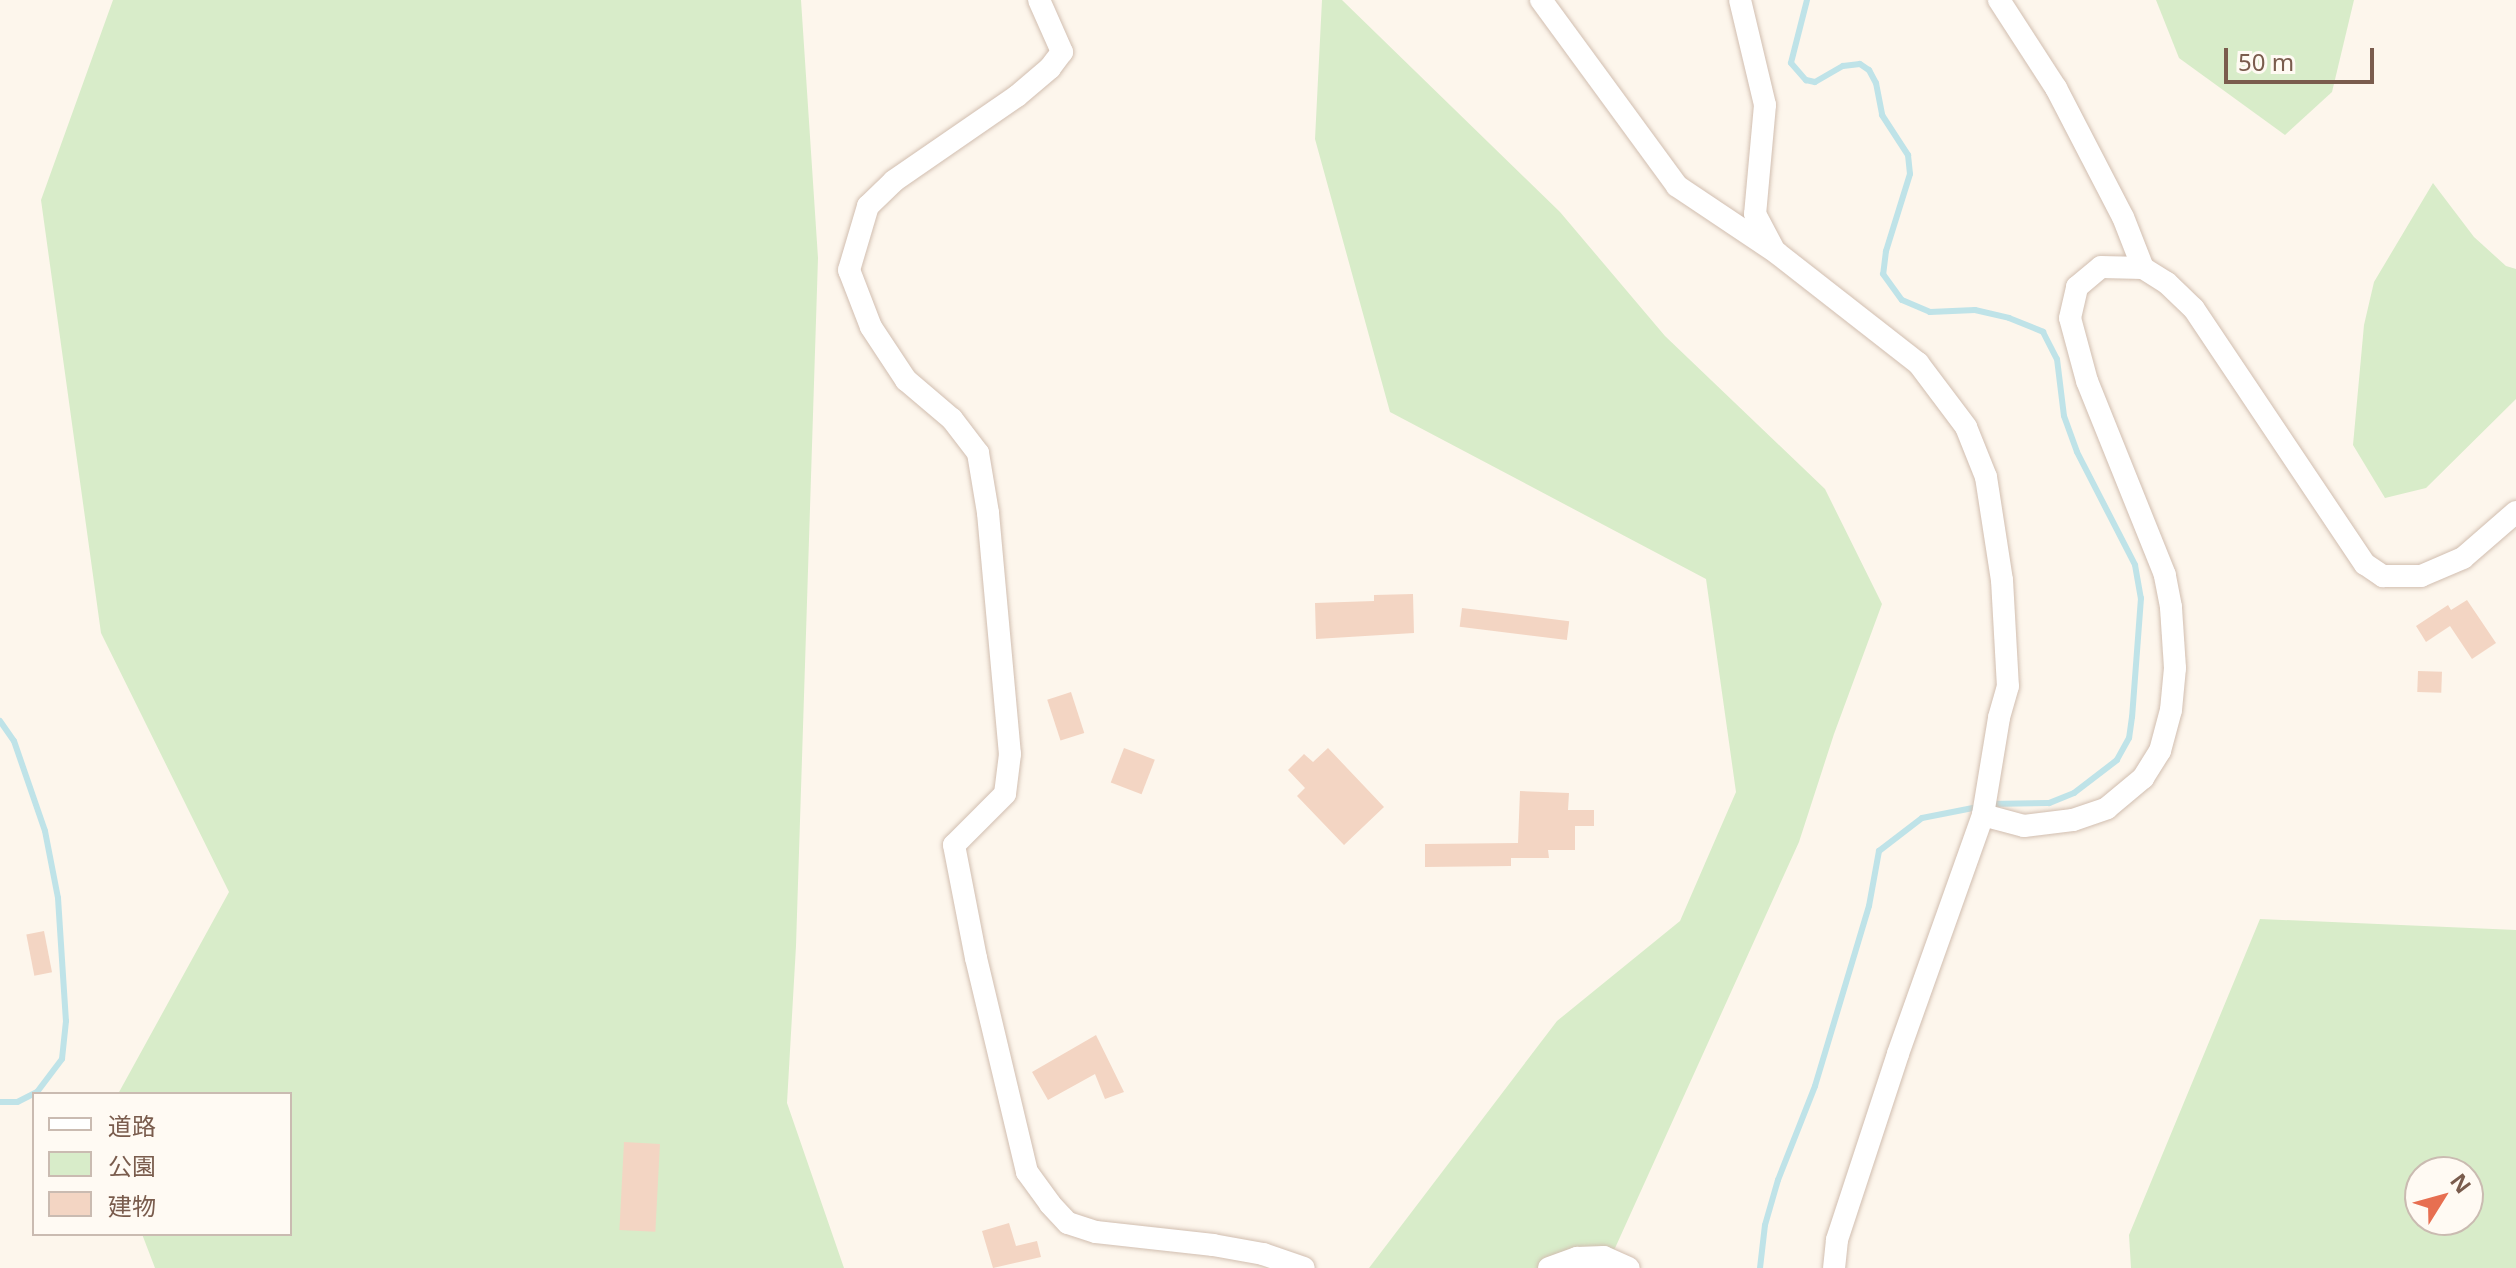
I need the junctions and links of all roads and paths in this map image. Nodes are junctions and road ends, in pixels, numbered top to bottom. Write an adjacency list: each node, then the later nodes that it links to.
1 (1039, 0): 9 (street)
2 (1541, 0): 5 (street)
3 (1740, 0): 5 (street)
4 (1999, 0): 6 (street)
5 (1777, 253): 8 (street)
6 (2143, 268): 7 (street); 8 (street)
7 (2516, 512)
8 (1983, 815): 12 (street)
9 (1304, 1268)
10 (1549, 1268): 11 (street)
11 (1629, 1268)
12 (1834, 1268)

